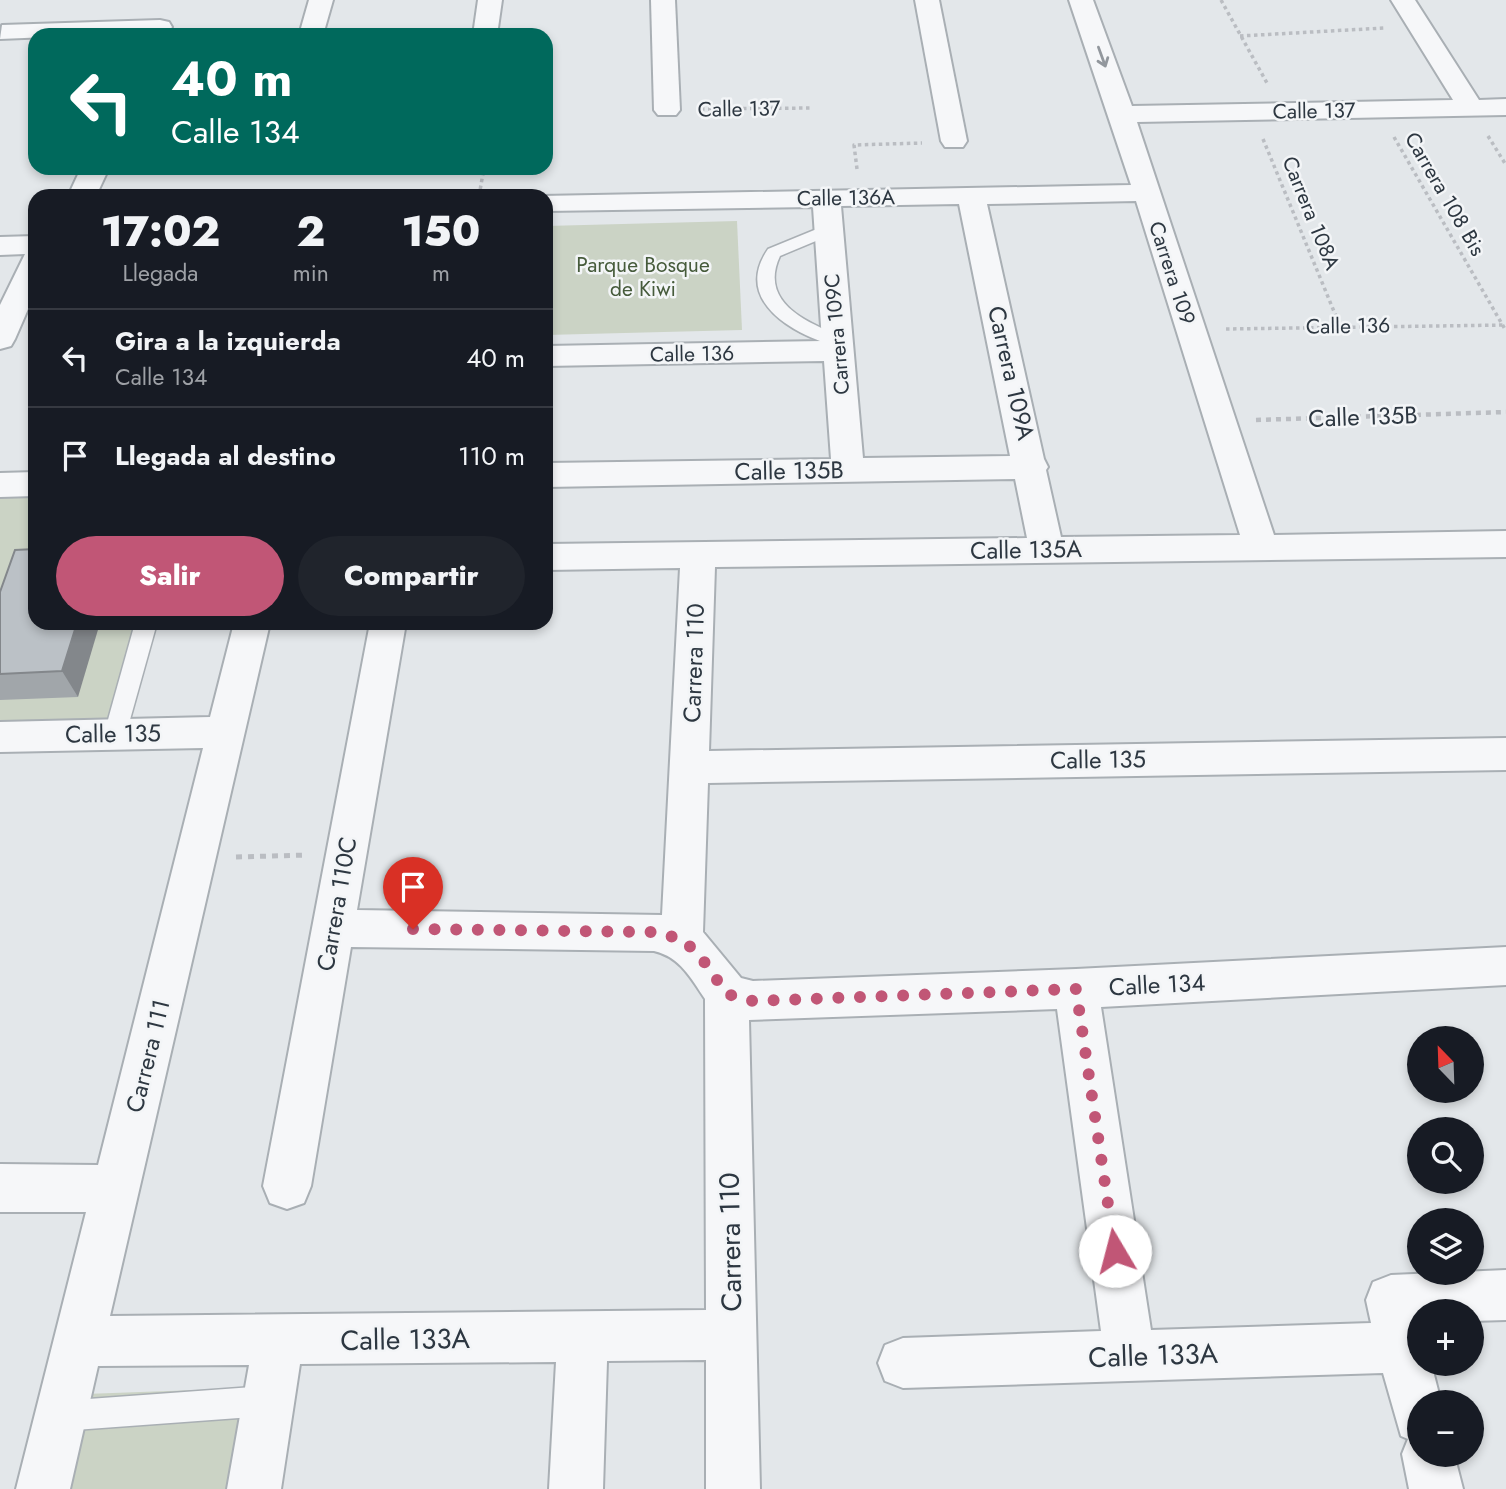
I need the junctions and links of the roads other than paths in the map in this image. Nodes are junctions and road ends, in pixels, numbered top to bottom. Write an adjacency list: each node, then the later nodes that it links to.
1 (321, 0): 9 (street)
2 (490, 0): 10 (street)
3 (663, 0): 13 (street)
4 (927, 0): 15 (street)
5 (1082, 0): 14 (street, Carrera 109, one-way to 14)
6 (1403, 0): 12 (street)
7 (161, 24): 8 (street)
8 (5, 26)
9 (313, 28)
10 (486, 28)
11 (1506, 107): 12 (street, Calle 137)
12 (1471, 108): 14 (street, Calle 137)
13 (667, 110)
14 (1122, 114): 16 (street, Carrera 109)
15 (954, 141)
16 (1145, 193): 17 (street, Calle 136A); 33 (street, Carrera 109)
17 (971, 196): 18 (street, Calle 136A); 27 (street, Carrera 109A)
18 (826, 198): 19 (street, Calle 136A); 20 (street, Carrera 109C)
19 (553, 203)
20 (829, 229): 25 (street, Carrera 109C); 25 (lane)
21 (28, 245): 22 (street)
22 (0, 246)
23 (28, 276): 24 (street)
24 (0, 338)
25 (838, 346): 26 (street, Calle 136); 28 (street, Carrera 109C)
26 (553, 356)
27 (1032, 467): 28 (street, Calle 135B); 34 (street, Carrera 109A)
28 (848, 470): 29 (street, Calle 135B)
29 (553, 475)
30 (28, 484): 31 (street)
31 (0, 485)
32 (1506, 544): 33 (street, Calle 135A)
33 (1261, 547): 34 (street, Calle 135A)
34 (1048, 550): 35 (street, Calle 135A)
35 (698, 555): 36 (street, Calle 135A); 44 (street, Carrera 110)
36 (553, 557)
37 (144, 630): 41 (lane)
38 (249, 630): 40 (street, Carrera 111)
39 (387, 630): 45 (street, Carrera 110C)
40 (225, 732): 41 (street, Calle 135); 52 (street, Carrera 111)
41 (115, 734): 42 (street, Calle 135)
42 (0, 737)
43 (1506, 754): 44 (street, Calle 135)
44 (689, 767): 46 (street, Carrera 110)
45 (333, 929): 46 (street); 50 (street, Carrera 110C)
46 (682, 939): 49 (street)
47 (1506, 966): 48 (street, Calle 134)
48 (1076, 989): 49 (street, Calle 134); 59 (street)
49 (727, 994): 55 (street, Carrera 110)
50 (287, 1186)
51 (0, 1188): 52 (street)
52 (116, 1189): 58 (street, Carrera 111)
53 (1506, 1295): 54 (street, Calle 133A)
54 (1397, 1323): 59 (street, Calle 133A); 61 (street)
55 (732, 1335): 56 (street, Calle 133A); 68 (street, Carrera 110)
56 (583, 1337): 57 (street, Calle 133A); 67 (street)
57 (278, 1340): 58 (street, Calle 133A); 62 (street)
58 (79, 1341): 63 (street, Carrera 111)
59 (1130, 1356): 60 (street, Calle 133A)
60 (903, 1363)
61 (1413, 1390)
62 (268, 1401): 63 (lane); 66 (street)
63 (61, 1416): 65 (street, Carrera 111)
64 (1431, 1467): 69 (street)
65 (43, 1489)
66 (254, 1489)
67 (576, 1489)
68 (733, 1489)
69 (1436, 1489)

